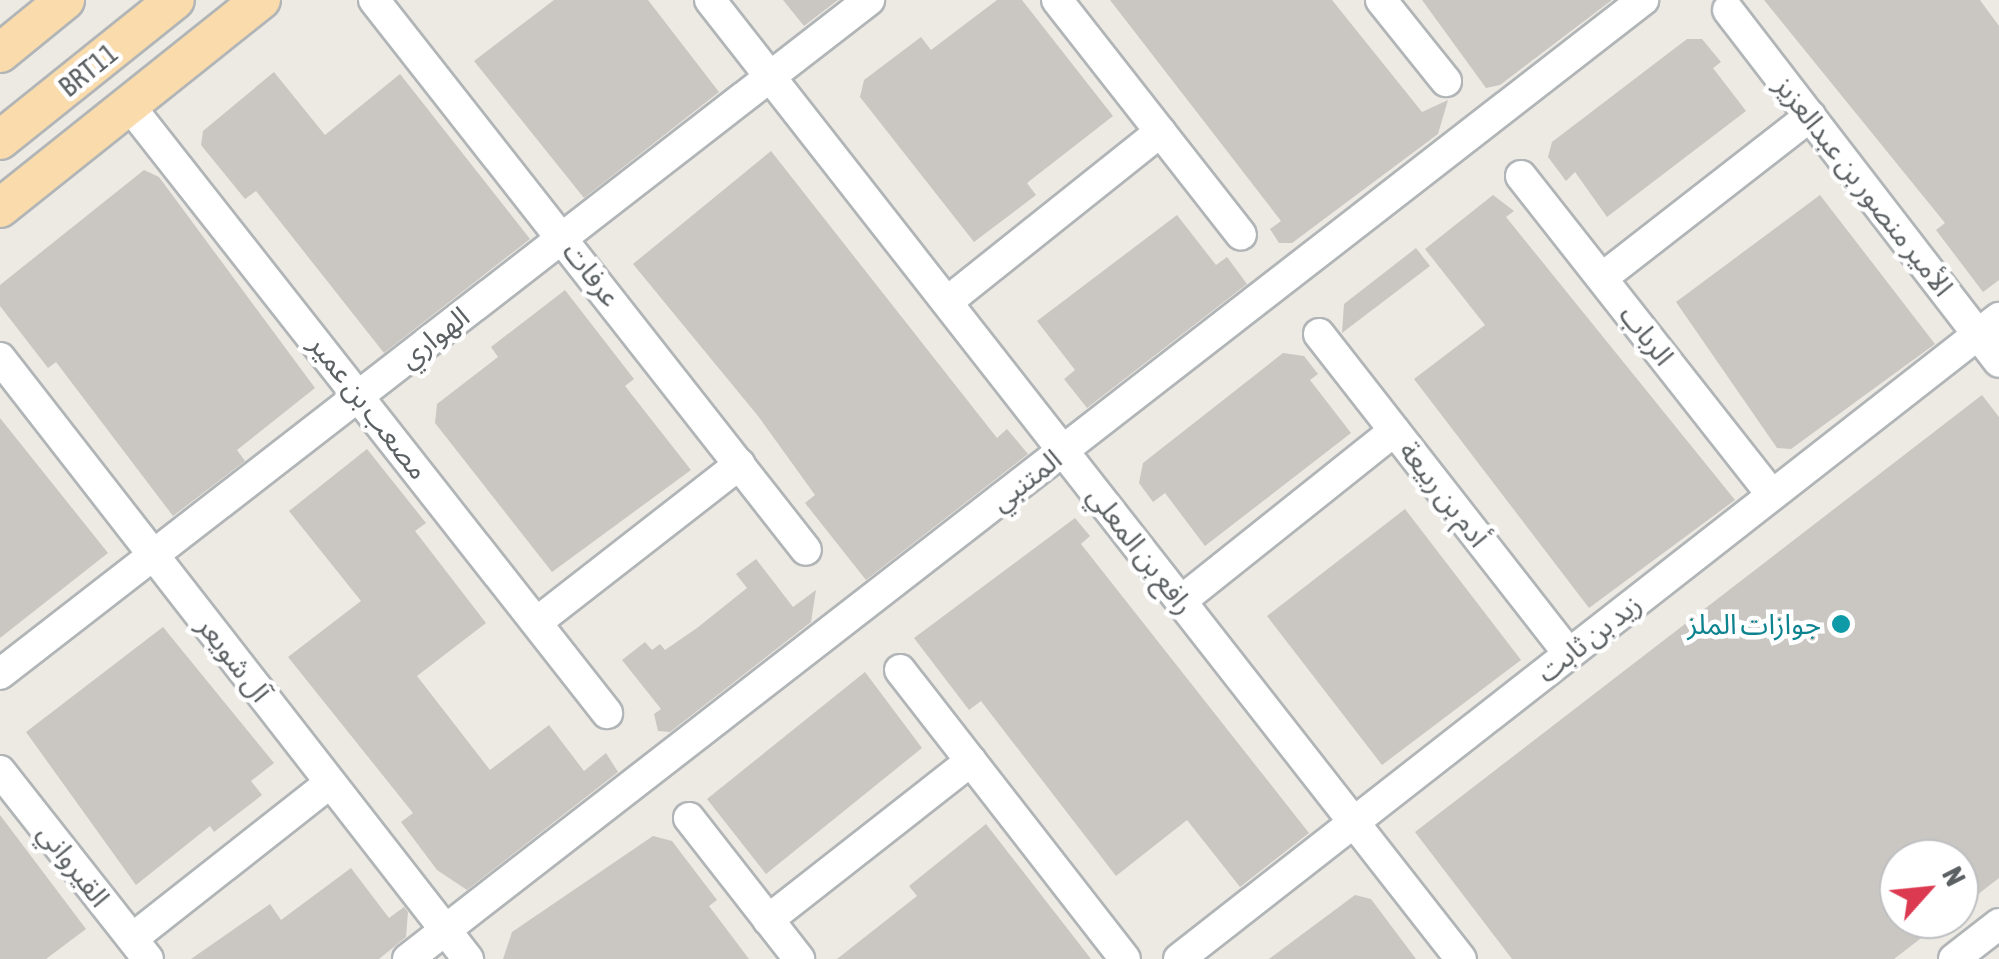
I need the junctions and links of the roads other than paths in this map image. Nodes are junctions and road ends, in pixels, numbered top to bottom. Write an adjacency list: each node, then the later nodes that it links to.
1 (175, 0): 17 (main road, BRT11)
2 (262, 0): 14 (main road)
3 (374, 0): 21 (street, عرفات)
4 (710, 0): 12 (street, رافع بن المعلي)
5 (869, 0): 12 (street, الهواري)
6 (1057, 0): 16 (street)
7 (1381, 0): 13 (street)
8 (1644, 0): 30 (street, المتنبي)
9 (57, 2): 11 (main road)
10 (1728, 10): 15 (street, الأمير منصور بن عبدالعزيز)
11 (0, 52)
12 (770, 76): 21 (street, الهواري); 23 (street, رافع بن المعلي)
13 (1446, 81)
14 (128, 104): 19 (main road); 28 (street, مصعب بن عمير)
15 (1810, 116): 22 (street); 24 (street, الأمير منصور بن عبدالعزيز)
16 (1160, 132): 20 (street); 23 (street)
17 (0, 140)
18 (1521, 176): 22 (street, الرباب)
19 (0, 208)
20 (1241, 235)
21 (563, 237): 28 (street, الهواري); 31 (street, عرفات)
22 (1602, 278): 32 (street, الرباب)
23 (947, 302): 30 (street, رافع بن المعلي)
24 (1988, 326): 27 (street, الأمير منصور بن عبدالعزيز); 32 (street, زيد بن ثابت)
25 (1319, 334): 29 (street, أدم بن ربيعة)
26 (0, 358): 34 (street, آل شويعر)
27 (1999, 362)
28 (361, 394): 34 (street, الهواري); 36 (street, مصعب بن عمير)
29 (1394, 431): 35 (street); 37 (street, أدم بن ربيعة)
30 (1064, 451): 35 (street, رافع بن المعلي); 48 (street, المتنبي)
31 (740, 464): 33 (street, عرفات); 36 (street)
32 (1772, 495): 37 (street, زيد بن ثابت)
33 (806, 550)
34 (153, 555): 39 (street, الهواري); 43 (street, آل شويعر)
35 (1181, 601): 45 (street, رافع بن المعلي)
36 (537, 622): 40 (street, مصعب بن عمير)
37 (1569, 654): 45 (street, زيد بن ثابت)
38 (900, 670): 41 (street)
39 (0, 674)
40 (606, 712)
41 (971, 762): 46 (street); 53 (street)
42 (0, 771): 49 (street, القيرواني)
43 (330, 783): 48 (street, آل شويعر); 49 (street)
44 (688, 818): 46 (street)
45 (1354, 822): 54 (street, زيد بن ثابت); 55 (street, رافع بن المعلي)
46 (768, 920): 52 (street)
47 (1999, 924): 56 (street)
48 (446, 930): 50 (street, المتنبي); 51 (street, آل شويعر)
49 (140, 949)
50 (408, 959)
51 (468, 959)
52 (798, 959)
53 (1125, 959)
54 (1179, 959)
55 (1461, 959)
56 (1954, 959)

